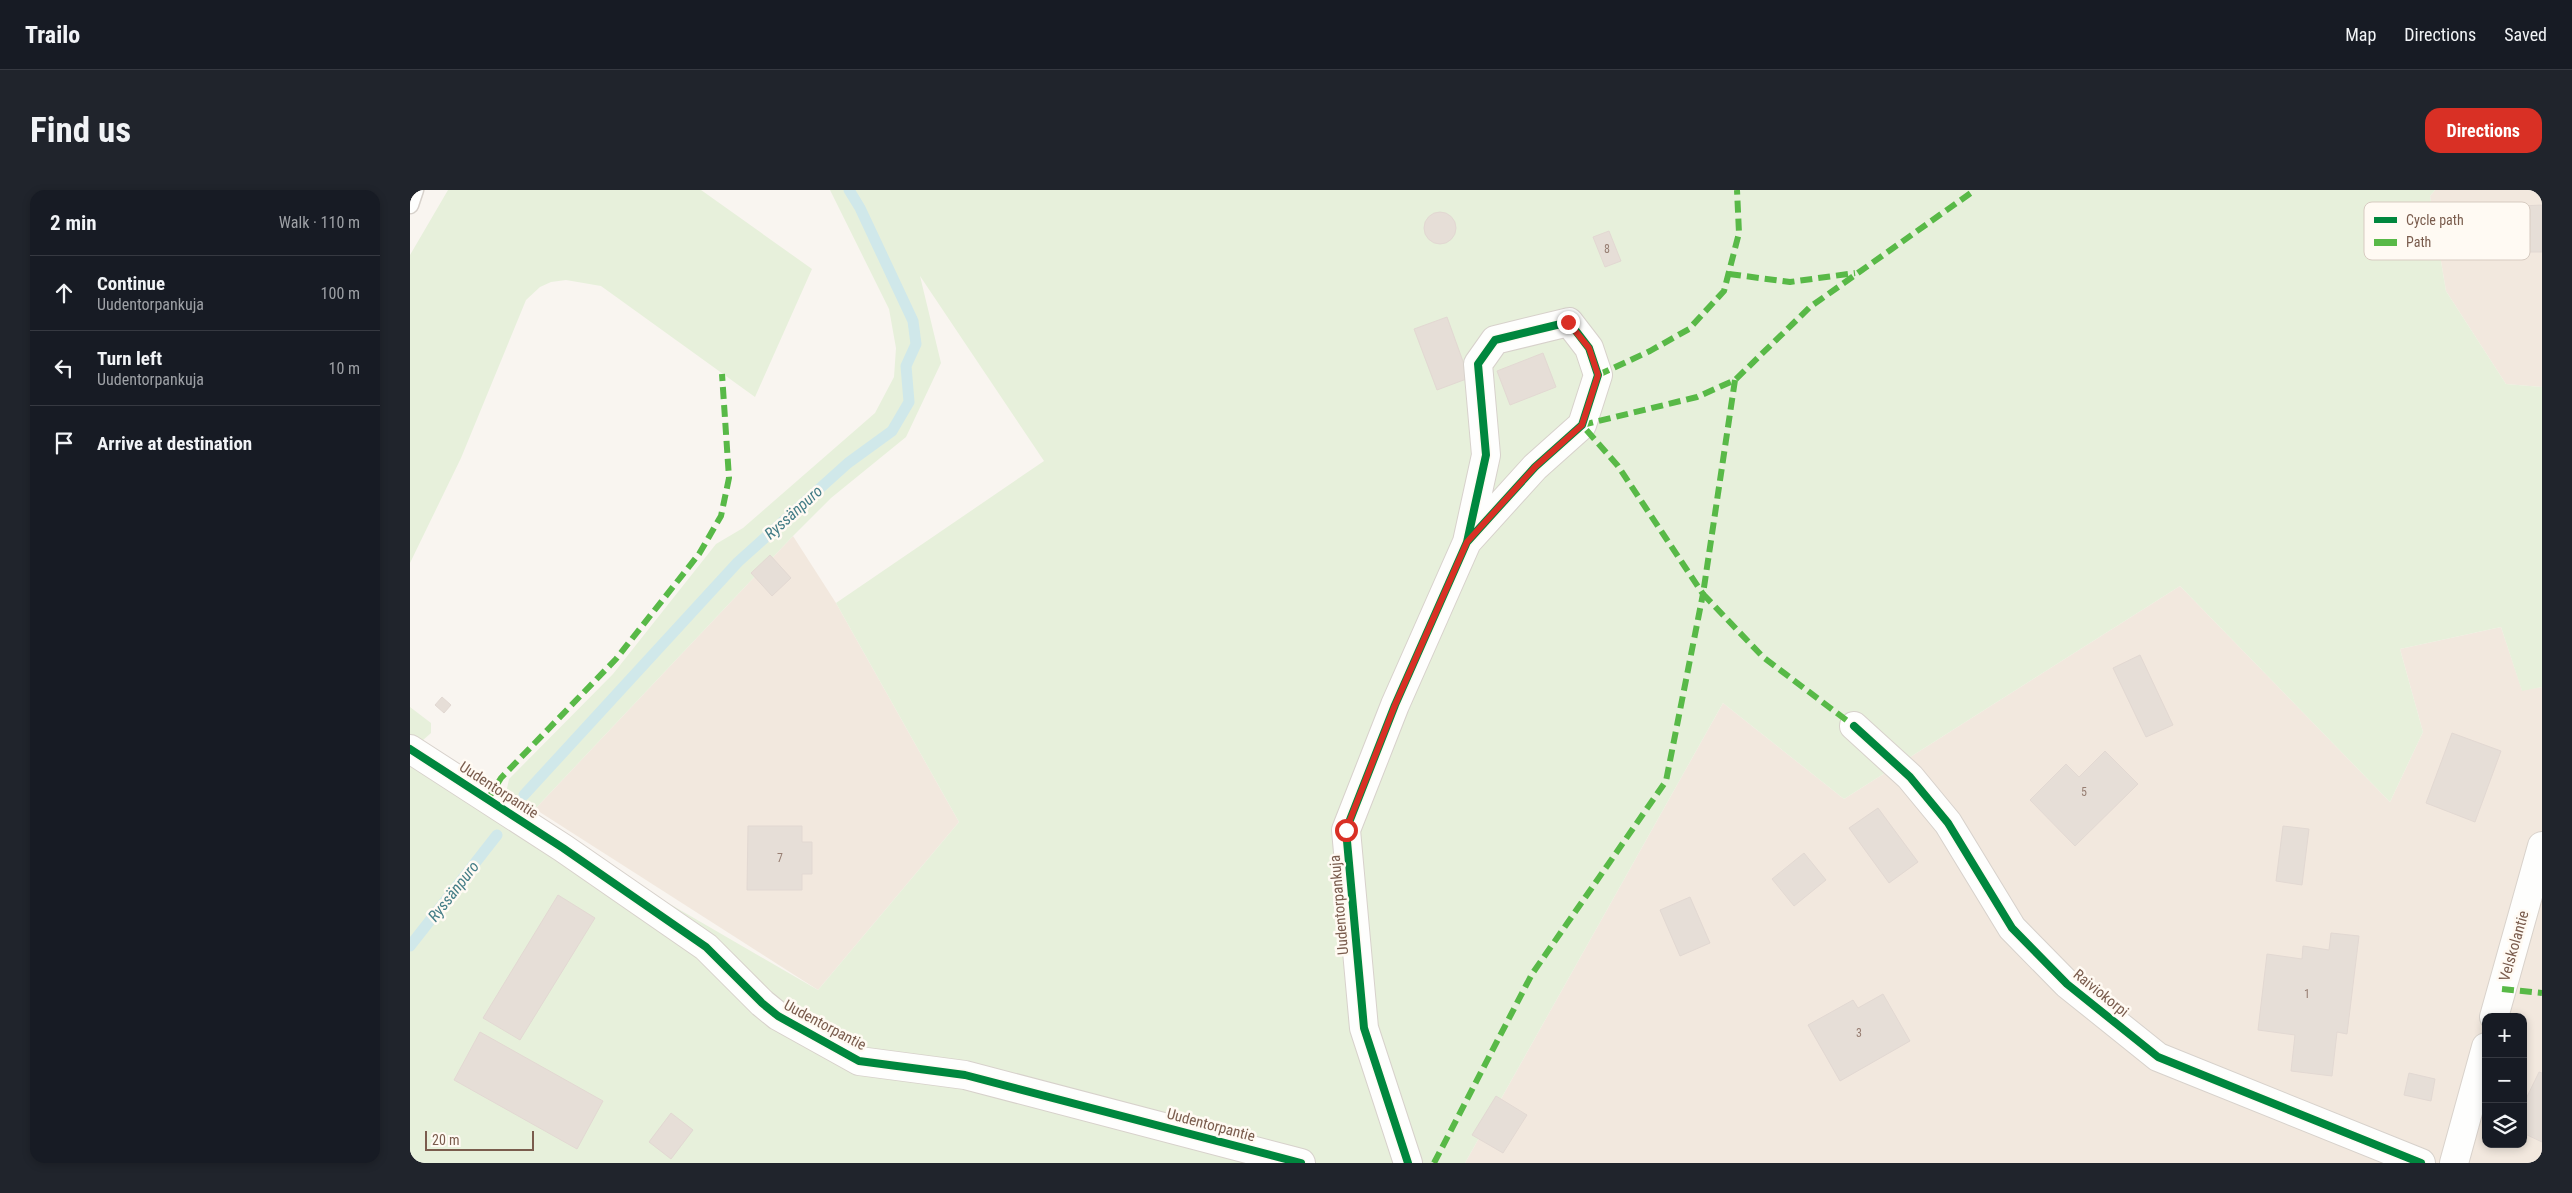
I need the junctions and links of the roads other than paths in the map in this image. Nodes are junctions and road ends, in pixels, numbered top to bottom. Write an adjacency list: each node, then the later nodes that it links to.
1 (415, 190): 2 (lane)
2 (410, 204)
3 (1467, 542): 3 (street, Uudentorpankuja); 10 (street, Uudentorpankuja)
4 (1854, 726): 11 (street, Raiviokorpi)
5 (410, 749): 9 (street, Uudentorpantie)
6 (2542, 846): 7 (street, Velskolantie)
7 (2495, 1013)
8 (2483, 1058): 12 (street)
9 (1301, 1163)
10 (1408, 1163)
11 (2421, 1163)
12 (2454, 1163)

